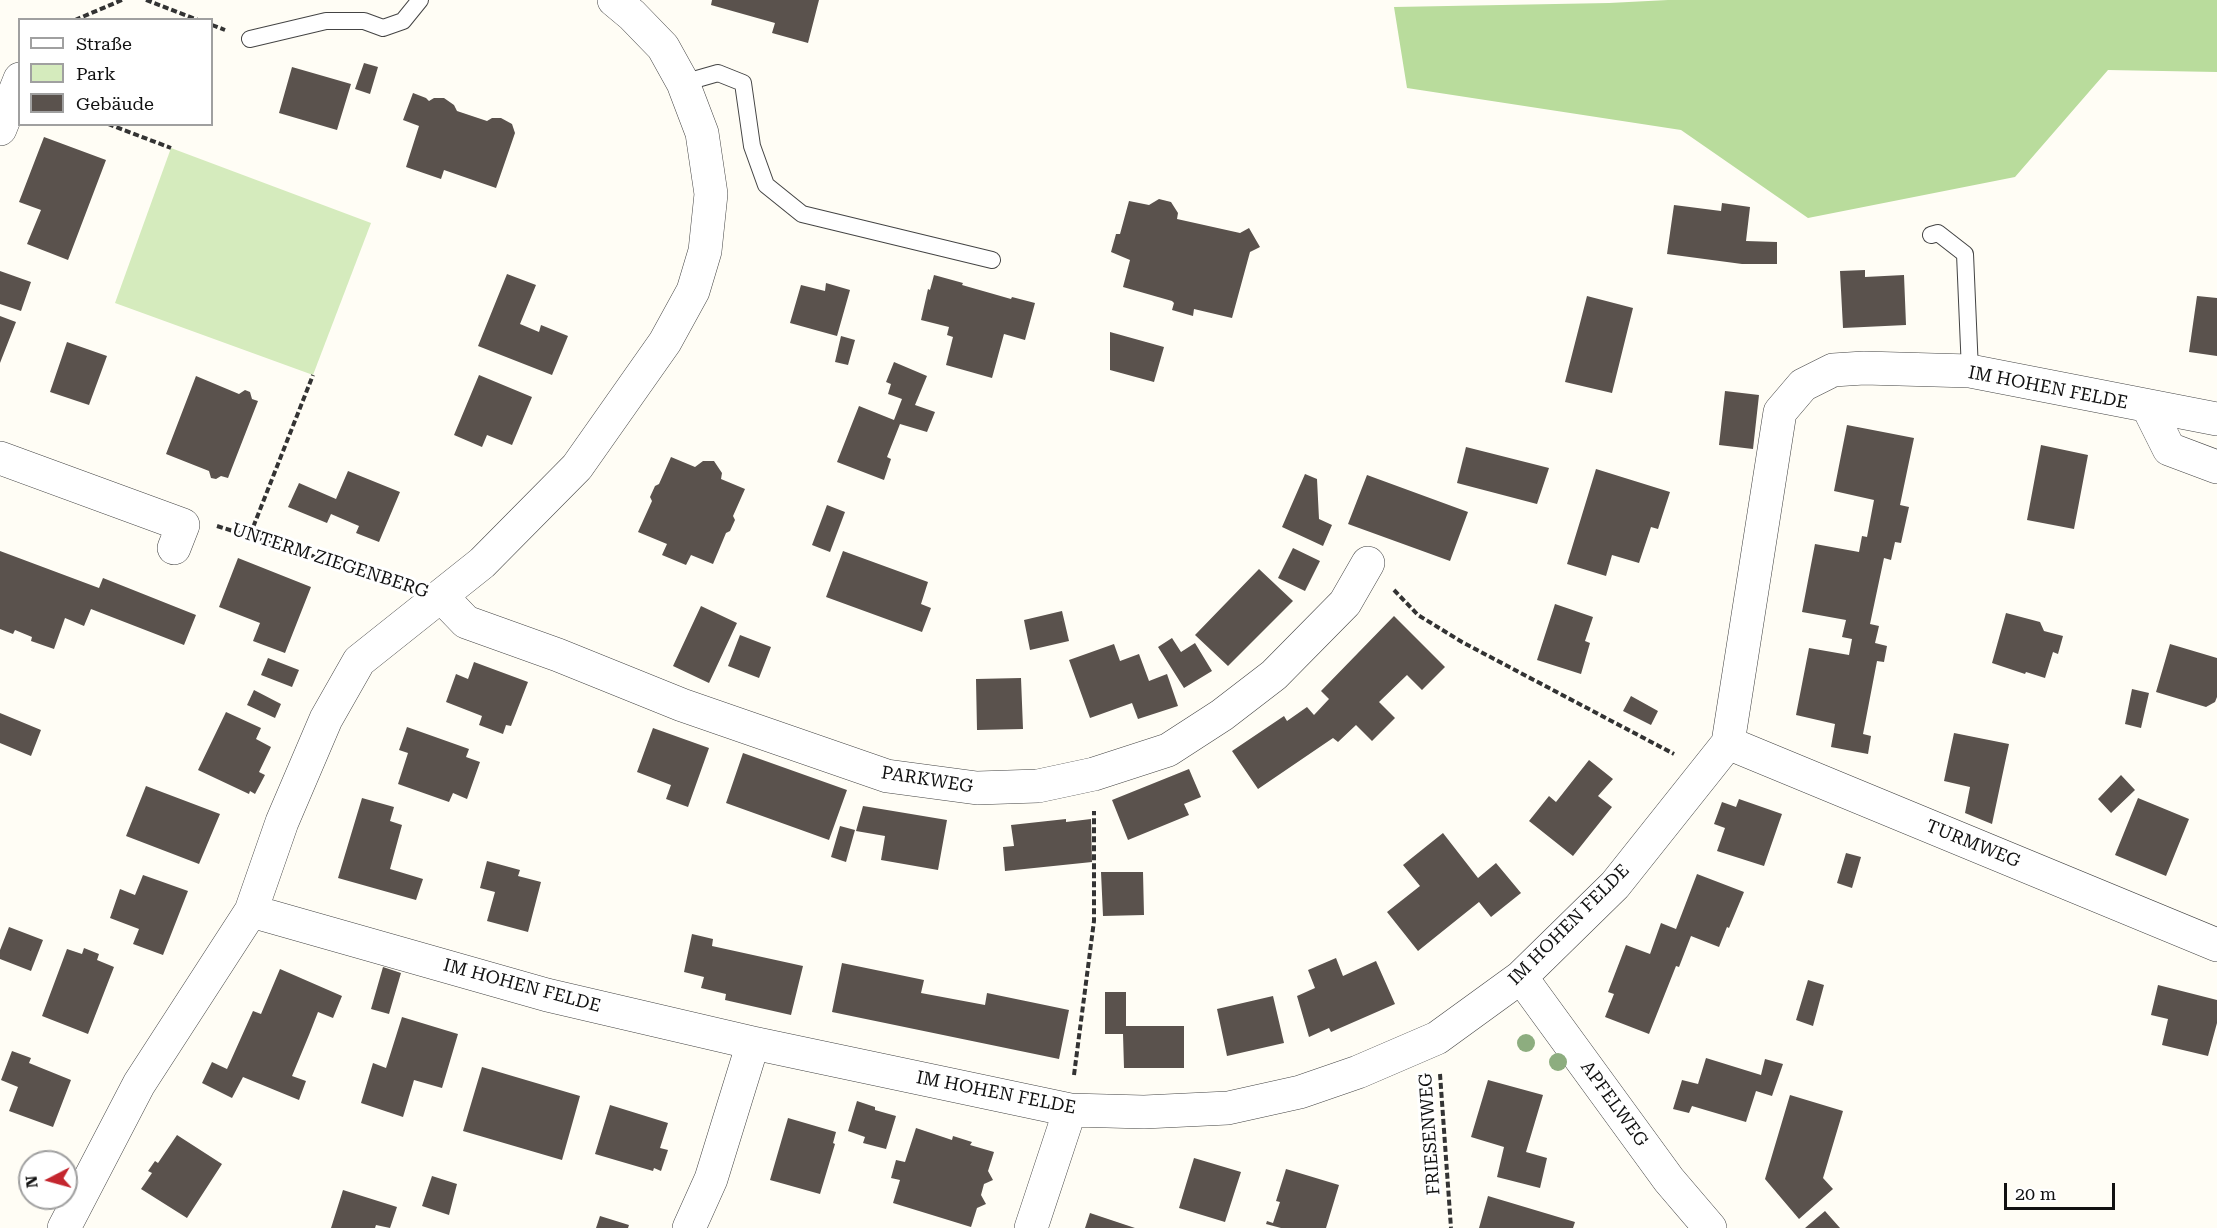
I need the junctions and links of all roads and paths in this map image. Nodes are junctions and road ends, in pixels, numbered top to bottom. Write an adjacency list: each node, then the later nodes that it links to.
1 (122, 0): 5 (path)
2 (146, 0): 6 (path)
3 (420, 0): 7 (lane)
4 (614, 0): 8 (street)
5 (80, 18)
6 (193, 18)
7 (250, 39)
8 (683, 83): 14 (lane); 24 (street)
9 (18, 84): 11 (street)
10 (113, 126): 12 (path)
11 (0, 129)
12 (171, 148)
13 (1931, 235): 15 (lane)
14 (992, 260)
15 (1970, 371): 17 (street, IM HOHEN FELDE); 25 (street, IM HOHEN FELDE)
16 (313, 375): 21 (path)
17 (2148, 407): 18 (street, IM HOHEN FELDE); 20 (street, IM HOHEN FELDE)
18 (2217, 419)
19 (0, 458): 22 (street)
20 (2217, 467)
21 (250, 535): 22 (path, UNTERM ZIEGENBERG); 24 (path, UNTERM ZIEGENBERG)
22 (178, 537)
23 (1368, 563): 26 (path); 27 (street, PARKWEG)
24 (441, 596): 27 (street, PARKWEG); 28 (street)
25 (1728, 743): 26 (street, IM HOHEN FELDE); 29 (street, TURMWEG)
26 (1706, 771): 30 (street, IM HOHEN FELDE)
27 (1094, 774): 33 (path)
28 (251, 911): 32 (street, IM HOHEN FELDE); 34 (street)
29 (2217, 945)
30 (1521, 977): 31 (street, IM HOHEN FELDE); 38 (street, APFELWEG)
31 (1437, 1038): 33 (street, IM HOHEN FELDE); 37 (path, FRIESENWEG)
32 (753, 1043): 33 (street, IM HOHEN FELDE); 35 (street)
33 (1070, 1110): 36 (street)
34 (64, 1228)
35 (689, 1228)
36 (1031, 1228)
37 (1450, 1228)
38 (1710, 1228)

